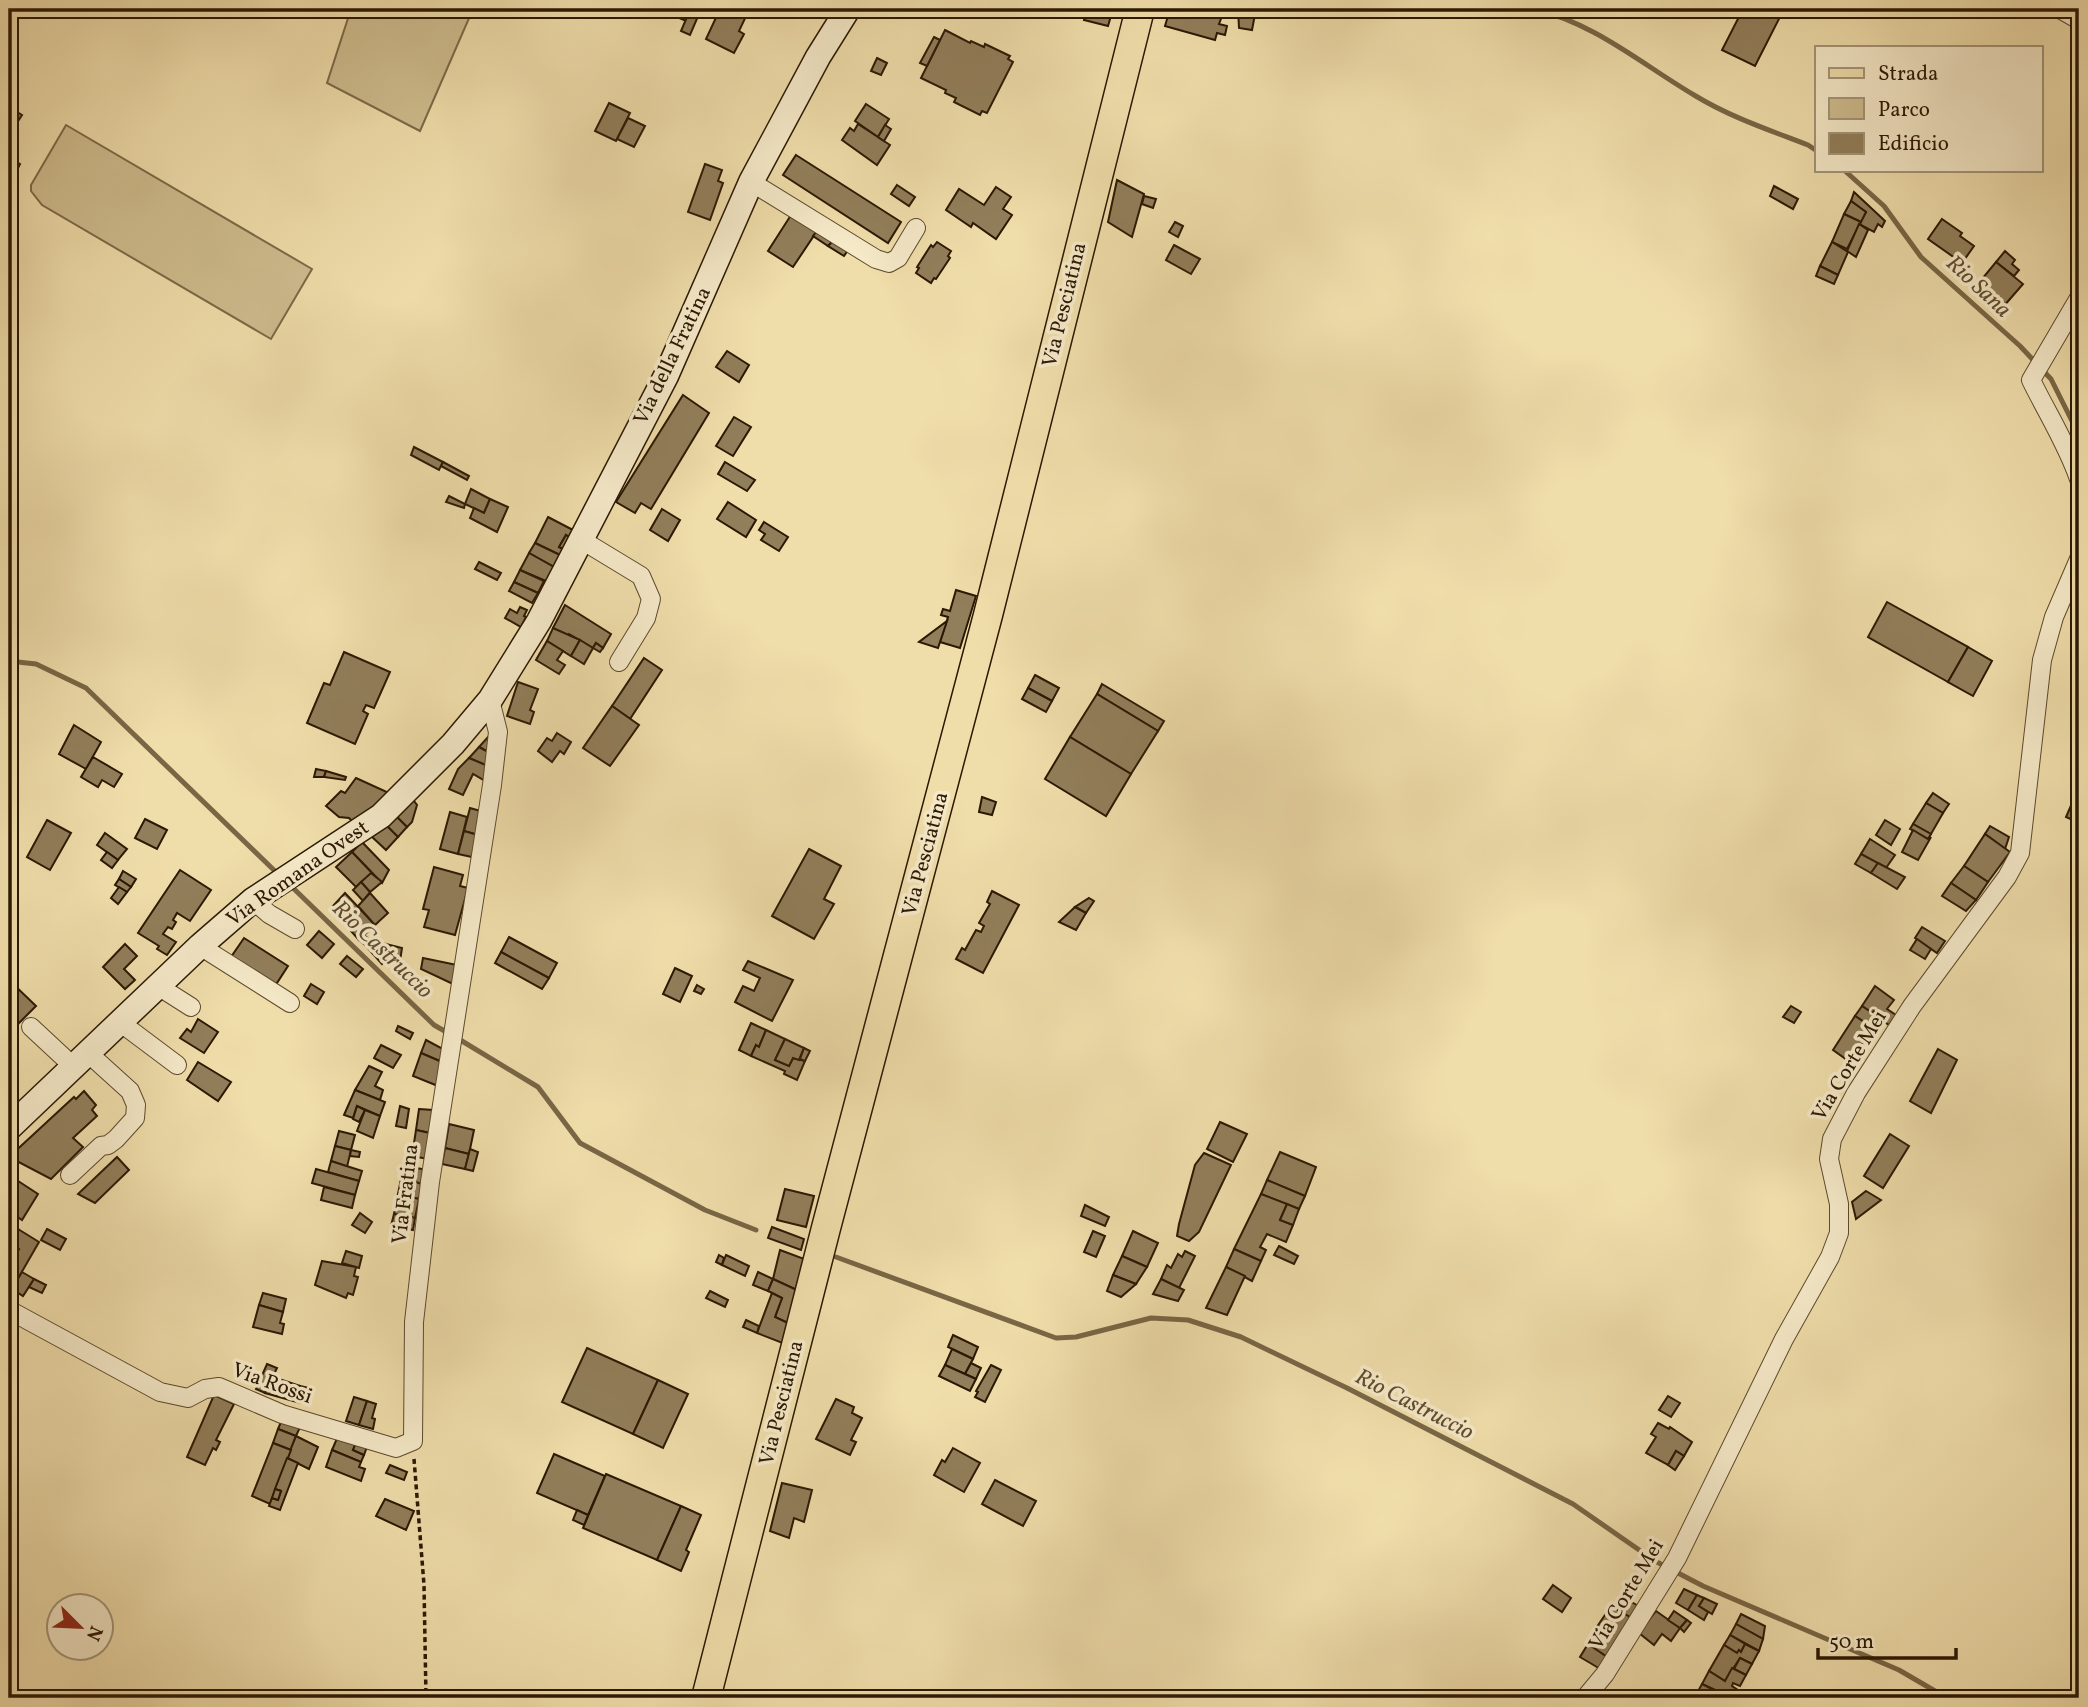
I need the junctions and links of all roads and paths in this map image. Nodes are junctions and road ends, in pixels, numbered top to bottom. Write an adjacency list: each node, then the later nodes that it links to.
1 (848, 9): 5 (street, Via della Fratina)
2 (1140, 9): 28 (main road, Via Pesciatina)
3 (2060, 9): 4 (street)
4 (2079, 20)
5 (751, 182): 6 (street); 9 (street, Via della Fratina)
6 (916, 228)
7 (2079, 298): 8 (street)
8 (2079, 479)
9 (580, 539): 11 (street); 12 (street, Via della Fratina)
10 (2079, 559): 29 (street, Via Corte Mei)
11 (619, 662)
12 (491, 700): 13 (street, Via Romana Ovest); 26 (street, Via Fratina)
13 (253, 900): 14 (street); 15 (street, Via Romana Ovest)
14 (295, 929)
15 (200, 946): 16 (street, Via Romana Ovest); 17 (street)
16 (158, 986): 18 (street); 19 (street, Via Romana Ovest)
17 (290, 1003)
18 (191, 1007)
19 (121, 1023): 21 (street, Via Romana Ovest); 22 (street)
20 (31, 1027): 21 (street)
21 (81, 1060): 23 (street, Via Romana Ovest); 24 (street)
22 (177, 1065)
23 (9, 1128)
24 (70, 1175)
25 (9, 1310): 26 (street, Via Rossi)
26 (413, 1441): 27 (path)
27 (426, 1698)
28 (706, 1698)
29 (1585, 1698)

